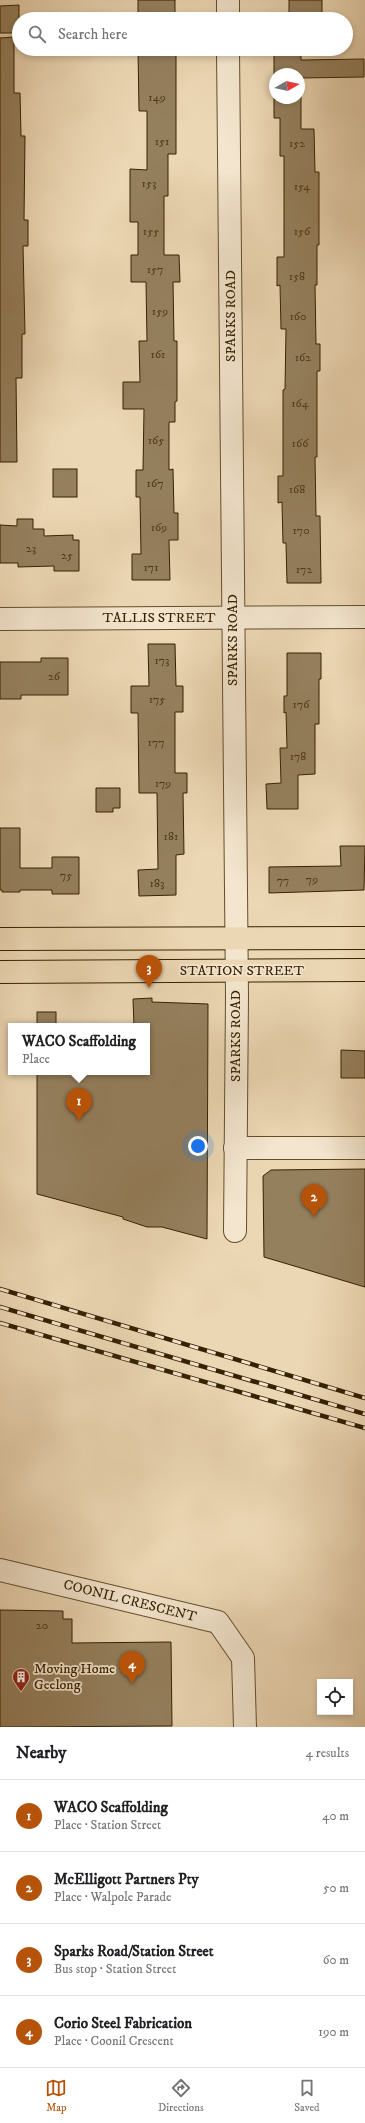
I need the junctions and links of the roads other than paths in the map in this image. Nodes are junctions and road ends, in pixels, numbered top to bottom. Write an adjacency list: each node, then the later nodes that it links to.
1 (228, 0): 2 (street)
2 (228, 12)
3 (228, 56): 5 (street, SPARKS ROAD)
4 (365, 616): 5 (street, TALLIS STREET)
5 (232, 618): 6 (street, TALLIS STREET); 8 (street, SPARKS ROAD)
6 (0, 619)
7 (365, 938): 8 (main road)
8 (236, 939): 9 (main road); 11 (street, SPARKS ROAD)
9 (0, 940)
10 (365, 970): 11 (main road, STATION STREET)
11 (236, 971): 12 (main road, STATION STREET); 13 (street, SPARKS ROAD)
12 (0, 972)
13 (236, 1148): 14 (street); 15 (street, SPARKS ROAD)
14 (365, 1148)
15 (235, 1231)
16 (0, 1570): 17 (street, COONIL CRESCENT)
17 (245, 1727)

